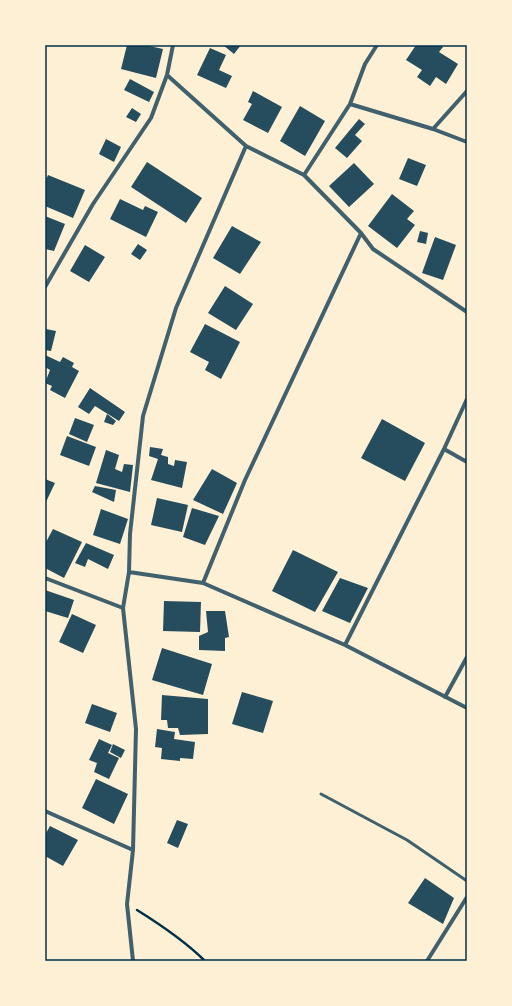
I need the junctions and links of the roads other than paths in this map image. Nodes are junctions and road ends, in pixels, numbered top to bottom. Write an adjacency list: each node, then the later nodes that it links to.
1 (173, 45): 3 (street)
2 (377, 45): 5 (street)
3 (167, 75): 8 (street); 11 (street)
4 (467, 91): 6 (street)
5 (350, 104): 6 (street); 9 (street)
6 (433, 130): 7 (street)
7 (467, 142)
8 (246, 146): 9 (street); 16 (street)
9 (304, 175): 10 (street)
10 (361, 233): 12 (street); 18 (street)
11 (45, 287)
12 (467, 312)
13 (467, 399): 14 (street)
14 (444, 448): 15 (street); 20 (street)
15 (467, 462)
16 (129, 572): 18 (street); 19 (street)
17 (45, 578): 19 (street)
18 (203, 583): 20 (street)
19 (123, 608): 26 (street)
20 (345, 645): 22 (street)
21 (467, 657): 22 (street)
22 (445, 697): 23 (street)
23 (467, 708)
24 (321, 794): 27 (lane)
25 (45, 811): 26 (street)
26 (132, 850): 29 (street)
27 (467, 881)
28 (467, 897): 30 (street)
29 (133, 961)
30 (427, 961)

